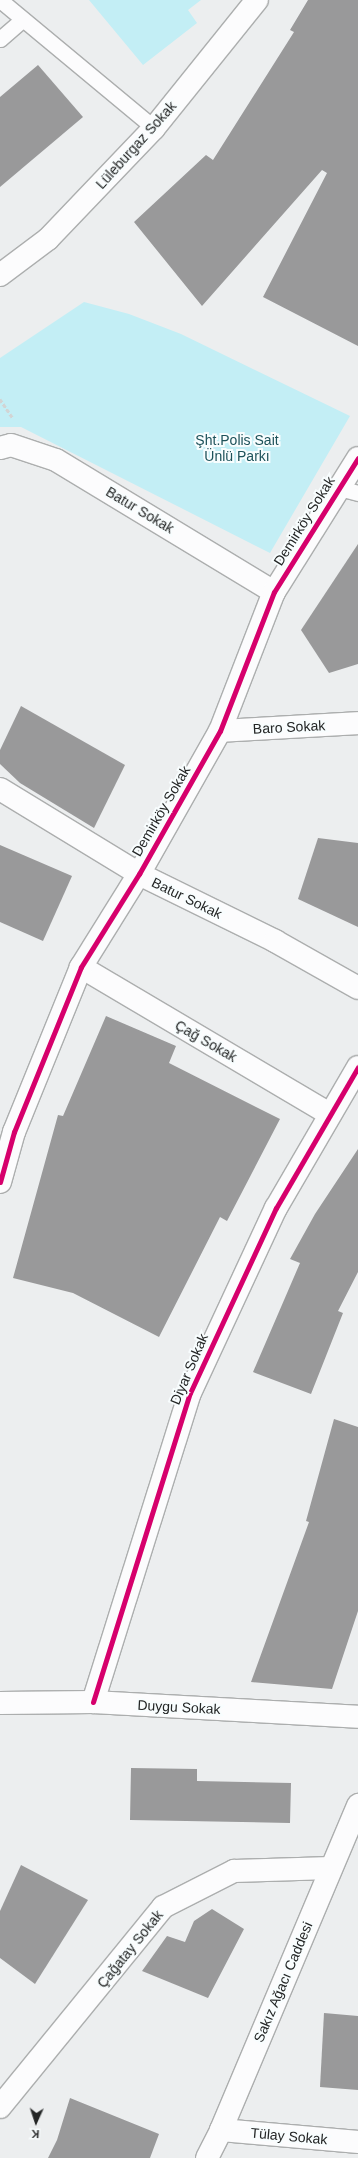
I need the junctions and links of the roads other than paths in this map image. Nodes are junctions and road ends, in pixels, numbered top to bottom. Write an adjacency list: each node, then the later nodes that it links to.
1 (0, 0): 3 (lane)
2 (257, 0): 5 (street, Lüleburgaz Sokak)
3 (23, 19): 4 (lane); 5 (lane)
4 (0, 39)
5 (154, 128): 6 (street, Lüleburgaz Sokak)
6 (0, 275)
7 (0, 448): 10 (street, Batur Sokak)
8 (358, 458): 9 (street, Demirköy Sokak)
9 (348, 491): 10 (street, Demirköy Sokak)
10 (274, 592): 12 (street, Demirköy Sokak)
11 (358, 722): 12 (street, Baro Sokak)
12 (220, 731): 14 (street, Demirköy Sokak)
13 (0, 789): 14 (street, Batur Sokak)
14 (138, 874): 15 (street, Demirköy Sokak); 16 (street, Batur Sokak)
15 (81, 967): 18 (street, Çağ Sokak); 19 (street, Demirköy Sokak)
16 (358, 988)
17 (358, 1067): 18 (street, Diyar Sokak)
18 (330, 1114): 20 (street, Diyar Sokak)
19 (0, 1182)
20 (93, 1702): 21 (street, Duygu Sokak); 22 (street, Duygu Sokak)
21 (0, 1703)
22 (358, 1717)
23 (358, 1805): 24 (street, Sakız Ağacı Caddesi)
24 (331, 1868): 25 (street, Çağatay Sokak); 26 (street, Sakız Ağacı Caddesi)
25 (0, 2107)
26 (221, 2130): 27 (street, Tülay Sokak); 28 (street, Sakız Ağacı Caddesi)
27 (358, 2142)
28 (207, 2158)

